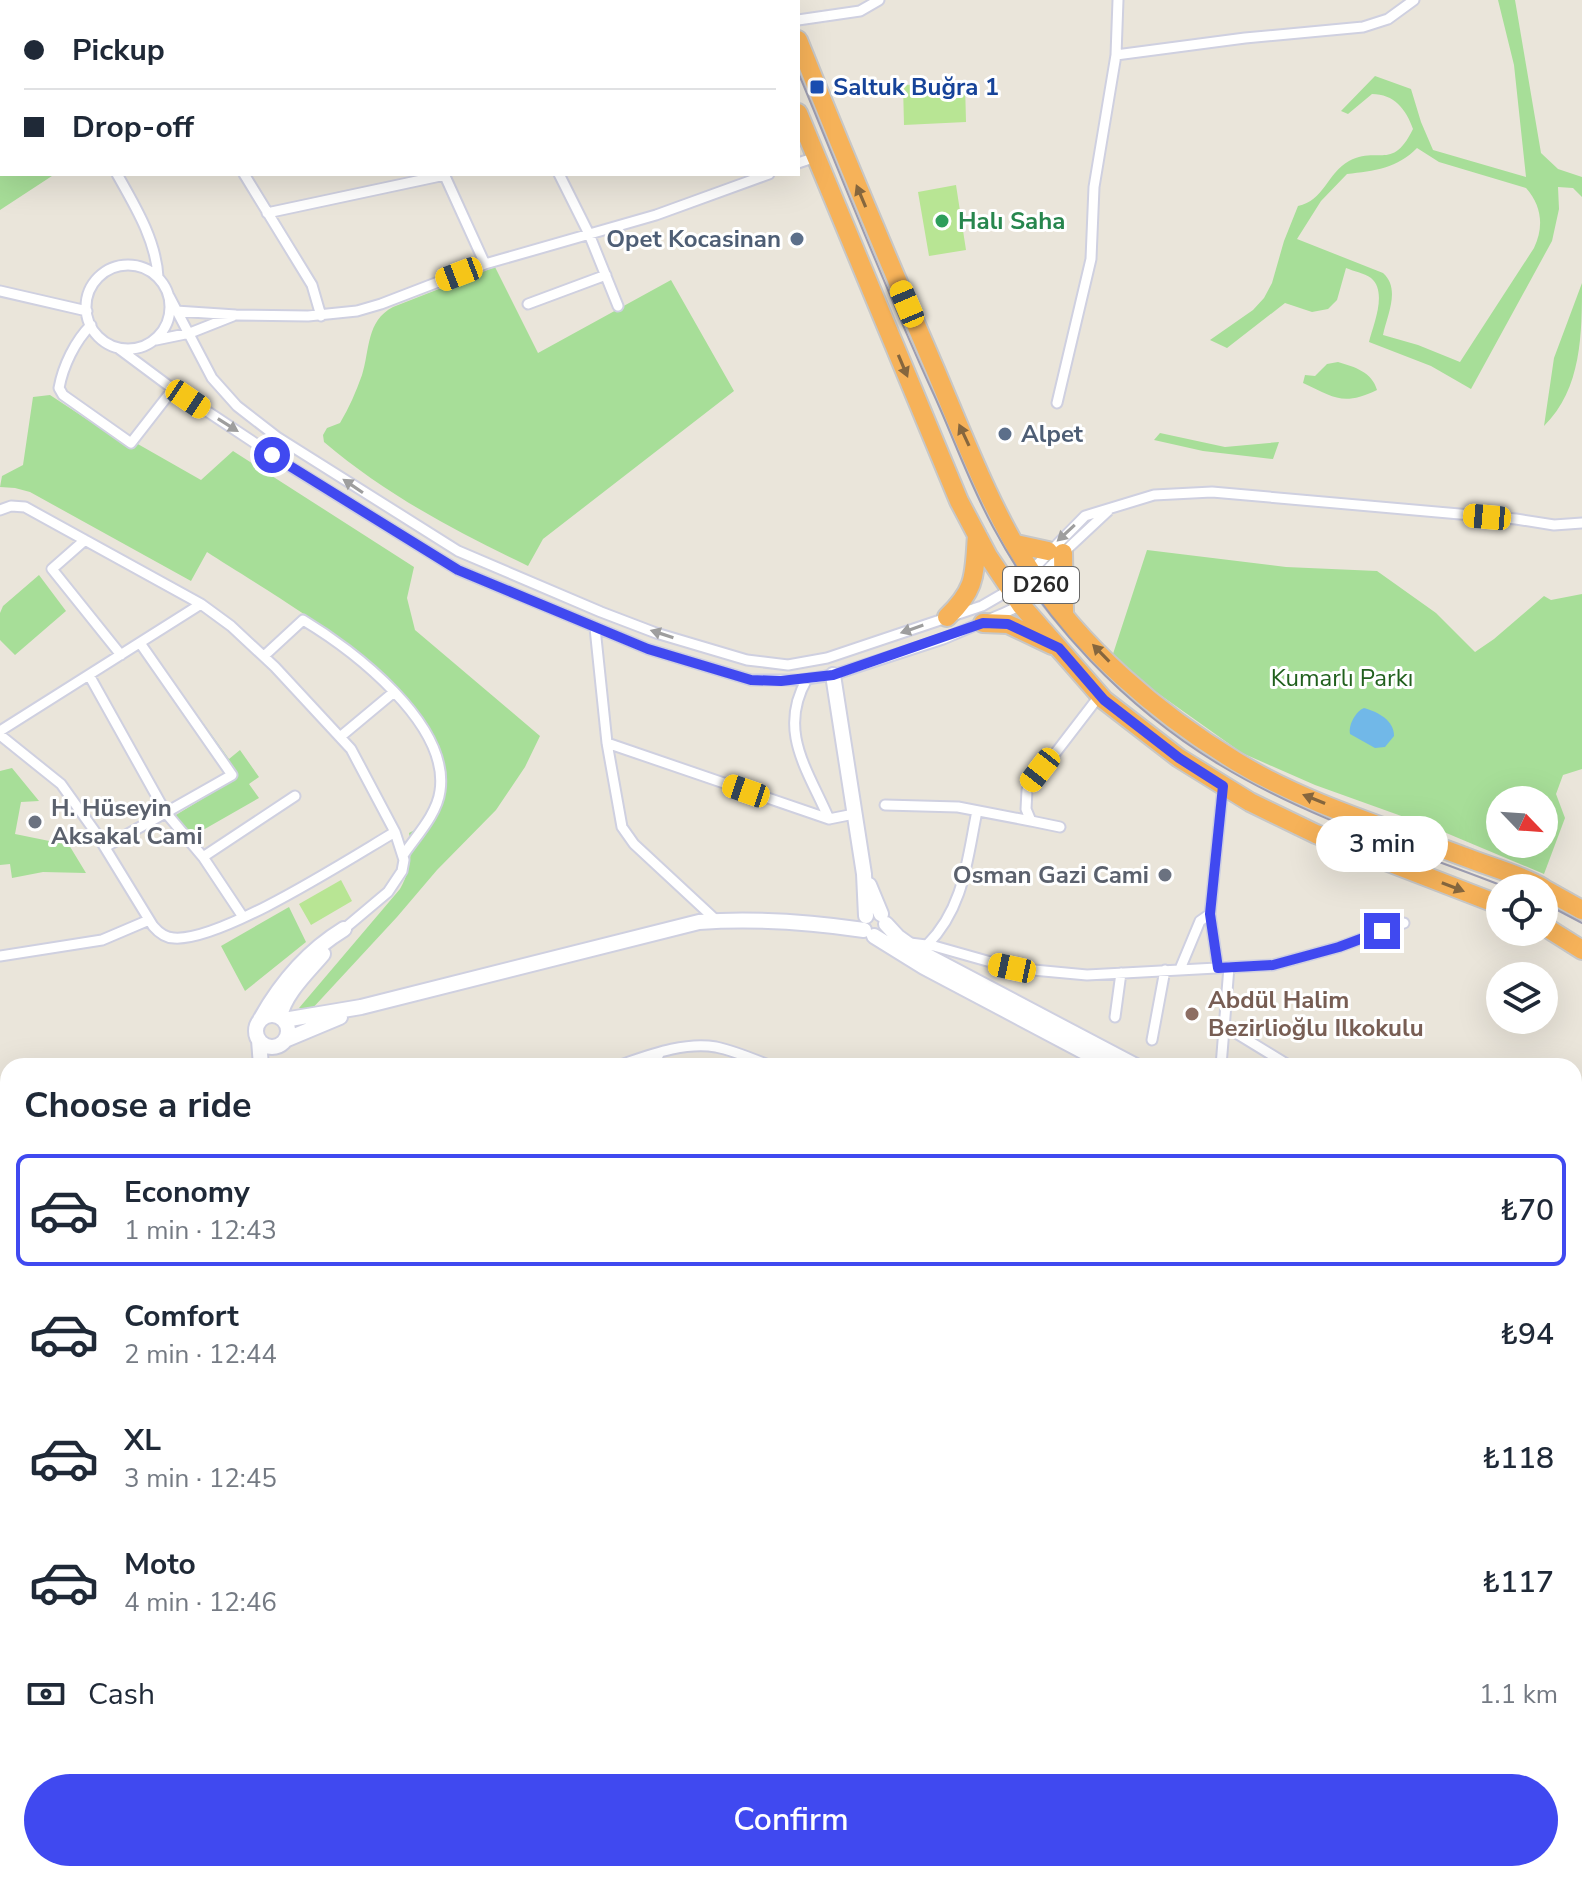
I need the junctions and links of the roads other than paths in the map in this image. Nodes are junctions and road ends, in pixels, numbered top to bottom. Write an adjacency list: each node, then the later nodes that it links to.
1 (879, 0): 4 (street)
2 (1118, 0): 6 (street)
3 (1414, 0): 6 (street)
4 (800, 20)
5 (800, 45): 37 (highway, D260, one-way to 5)
6 (1116, 55): 32 (street)
7 (800, 123): 8 (highway, D260)
8 (807, 160): 35 (highway, D260, one-way to 35)
9 (118, 176): 19 (street)
10 (245, 176): 15 (street)
11 (440, 176): 15 (street)
12 (445, 176): 17 (street)
13 (560, 176): 16 (street)
14 (763, 176): 16 (street)
15 (267, 213): 26 (street)
16 (589, 234): 17 (street); 18 (street)
17 (485, 264): 26 (street)
18 (606, 275): 21 (street); 22 (street)
19 (158, 277): 23 (street); 24 (street)
20 (0, 291): 24 (street)
21 (528, 304)
22 (618, 306)
23 (174, 310): 25 (street); 28 (street); 29 (street)
24 (87, 311): 27 (street)
25 (236, 315): 26 (street); 28 (street)
26 (321, 316)
27 (91, 325): 30 (street); 31 (street)
28 (190, 333): 29 (street); 51 (street, one-way to 28)
29 (153, 341): 30 (street)
30 (118, 348): 31 (street)
31 (173, 389): 46 (street, one-way to 46)
32 (1057, 403)
33 (0, 510): 36 (street)
34 (1582, 523): 38 (street)
35 (977, 535): 40 (highway, D260); 44 (highway)
36 (85, 540): 41 (street); 49 (street)
37 (1016, 544): 38 (highway); 39 (highway, D260)
38 (1055, 552): 39 (street); 43 (highway)
39 (1034, 575): 40 (street); 42 (street); 43 (highway, D260)
40 (1010, 588): 42 (highway, D260); 44 (street)
41 (201, 604): 47 (street); 50 (street)
42 (1021, 605): 45 (street); 48 (highway, D260)
43 (1064, 615): 73 (highway, D260, one-way to 43)
44 (947, 617): 51 (street, one-way to 51)
45 (983, 623): 48 (highway); 53 (street)
46 (595, 628): 54 (street); 59 (street)
47 (140, 643): 49 (street); 64 (street)
48 (1059, 648): 56 (highway, D260)
49 (121, 655): 52 (street)
50 (264, 656): 55 (street); 58 (street)
51 (832, 656): 53 (street)
52 (89, 675): 57 (street); 64 (street)
53 (833, 675): 54 (street); 65 (street)
54 (807, 679): 66 (street)
55 (394, 692): 58 (street); 71 (street)
56 (1100, 695): 60 (highway, D260); 67 (street)
57 (0, 733): 70 (street)
58 (340, 737): 69 (street)
59 (607, 743): 66 (street); 80 (street)
60 (1223, 786): 75 (highway, D260, one-way to 75); 77 (street)
61 (295, 796): 72 (street)
62 (885, 805): 63 (street)
63 (977, 811): 67 (street); 86 (street)
64 (166, 813): 70 (street); 72 (street)
65 (854, 814): 66 (street); 82 (street)
66 (829, 819)
67 (1031, 821): 68 (street)
68 (1060, 827)
69 (395, 832): 71 (street); 78 (street)
70 (105, 847): 79 (street)
71 (404, 854): 83 (street)
72 (203, 857): 78 (street)
73 (1507, 874)
74 (1558, 896): 76 (highway, D260)
75 (1486, 900)
76 (1582, 910)
77 (1210, 914): 89 (street); 90 (street)
78 (243, 917): 79 (street)
79 (149, 920): 88 (street)
80 (717, 921): 82 (street); 93 (street)
81 (1404, 923): 89 (street)
82 (874, 924): 85 (street); 106 (street)
83 (344, 929): 95 (street); 96 (street)
84 (1558, 935): 87 (highway)
85 (907, 943): 86 (street); 107 (street)
86 (927, 945): 92 (street)
87 (1582, 950)
88 (0, 956)
89 (1224, 967): 90 (street); 97 (street)
90 (1180, 969): 91 (street)
91 (1165, 970): 92 (street); 98 (street)
92 (1121, 973): 94 (street)
93 (361, 1007): 95 (street); 99 (street)
94 (1115, 1017)
95 (282, 1019): 96 (street); 99 (street)
96 (260, 1020): 99 (street)
97 (1224, 1029): 108 (street); 109 (street)
98 (1152, 1040)
99 (272, 1042): 101 (street); 102 (street)
100 (659, 1054): 103 (street); 104 (street); 105 (street)
101 (265, 1058)
102 (270, 1058)
103 (645, 1058)
104 (657, 1058)
105 (747, 1058)
106 (1096, 1058)
107 (1121, 1058)
108 (1222, 1058)
109 (1277, 1058)

